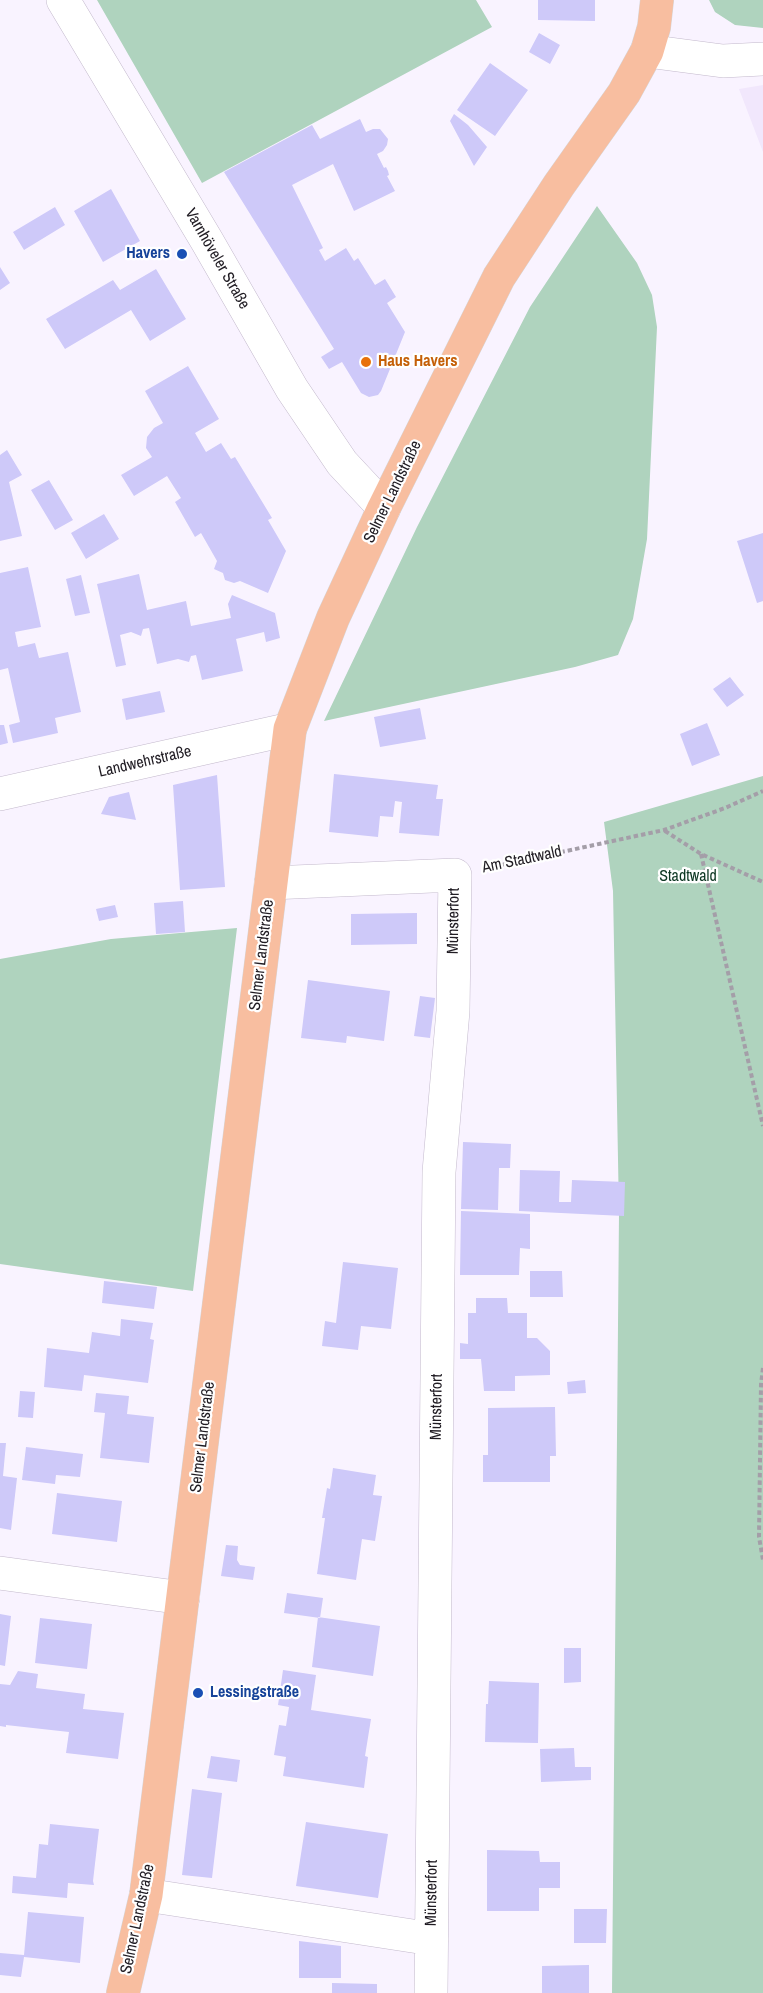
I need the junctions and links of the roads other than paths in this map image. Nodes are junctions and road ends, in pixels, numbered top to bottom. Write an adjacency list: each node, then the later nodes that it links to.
1 (63, 0): 5 (street, Varnhöveler Straße)
2 (657, 0): 3 (main road, Selmer Landstraße)
3 (647, 51): 4 (street); 5 (main road, Selmer Landstraße)
4 (763, 59)
5 (384, 508): 6 (main road, Selmer Landstraße)
6 (290, 729): 7 (street, Landwehrstraße); 8 (main road, Selmer Landstraße)
7 (0, 794)
8 (271, 883): 10 (main road, Selmer Landstraße); 12 (street, Münsterfort)
9 (0, 1573): 10 (street)
10 (183, 1598): 11 (main road, Selmer Landstraße)
11 (146, 1896): 12 (street, Münsterfort); 13 (main road, Selmer Landstraße)
12 (432, 1939): 14 (street, Münsterfort)
13 (123, 1993)
14 (431, 1993)

